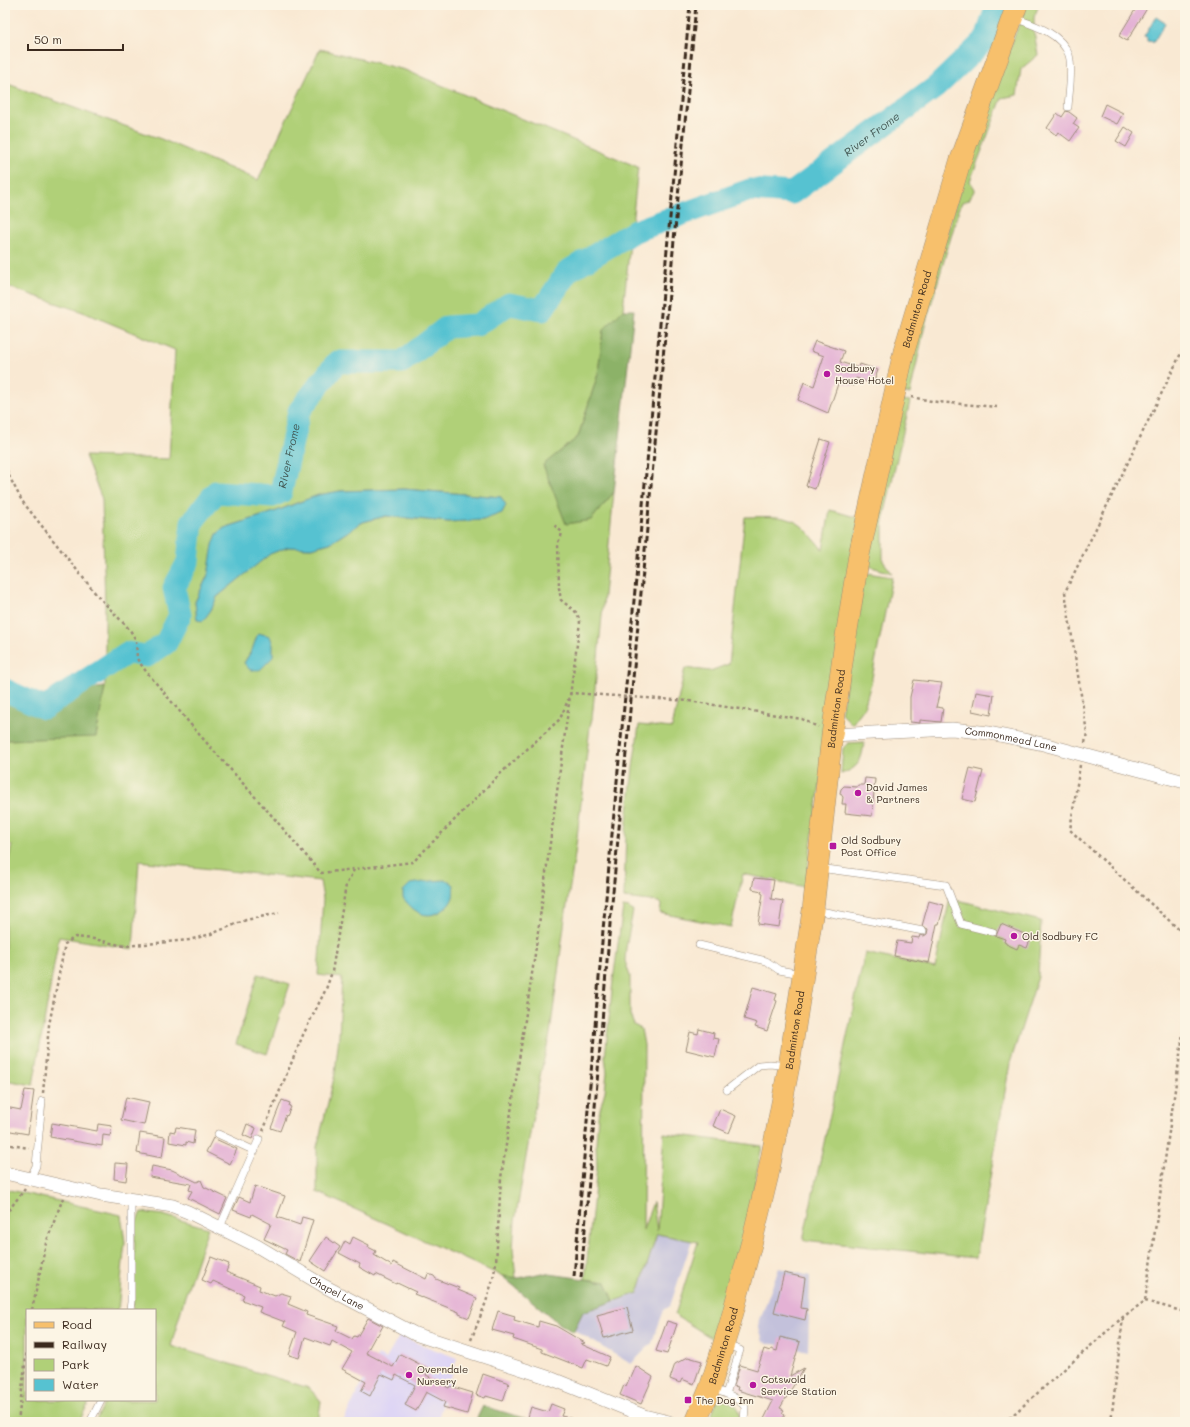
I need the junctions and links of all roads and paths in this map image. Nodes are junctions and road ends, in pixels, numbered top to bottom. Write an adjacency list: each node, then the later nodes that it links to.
1 (1015, 11): 2 (lane); 4 (main road, Badminton Road)
2 (1068, 107)
3 (1185, 345): 10 (path)
4 (894, 394): 5 (path); 9 (main road, Badminton Road)
5 (997, 407)
6 (5, 464): 13 (path)
7 (554, 525): 8 (path)
8 (571, 693): 9 (path, bridge); 13 (path); 41 (path)
9 (832, 734): 10 (street, Commonmead Lane); 12 (main road, Badminton Road)
10 (1082, 755): 11 (street, Commonmead Lane); 18 (path)
11 (1185, 782)
12 (818, 867): 14 (main road, Badminton Road); 17 (lane)
13 (355, 870): 26 (path)
14 (813, 910): 16 (lane); 20 (main road, Badminton Road)
15 (279, 914): 24 (path)
16 (923, 931)
17 (993, 932)
18 (1185, 935)
19 (699, 945): 20 (lane)
20 (804, 975): 22 (main road, Badminton Road)
21 (1185, 1019): 36 (path)
22 (789, 1066): 23 (lane); 43 (main road, Badminton Road)
23 (727, 1090)
24 (42, 1101): 31 (lane)
25 (218, 1134): 29 (lane)
26 (259, 1139): 29 (lane)
27 (5, 1144): 28 (path)
28 (32, 1149)
29 (254, 1151): 35 (lane)
30 (5, 1173): 31 (street, Chapel Lane)
31 (32, 1180): 32 (street, Chapel Lane); 34 (path)
32 (66, 1188): 33 (street, Chapel Lane); 37 (path)
33 (131, 1200): 35 (street, Chapel Lane); 38 (lane)
34 (5, 1215)
35 (220, 1227): 41 (street, Chapel Lane)
36 (1145, 1301): 39 (path); 40 (path)
37 (32, 1309)
38 (130, 1309)
39 (1185, 1312)
40 (1123, 1317): 50 (path); 51 (path)
41 (467, 1351): 47 (street, Chapel Lane)
42 (26, 1357): 45 (path)
43 (718, 1391): 48 (main road, Badminton Road); 49 (lane)
44 (100, 1401): 46 (lane)
45 (18, 1422)
46 (90, 1422)
47 (669, 1422)
48 (696, 1422)
49 (744, 1422)
50 (1005, 1422)
51 (1111, 1422)

